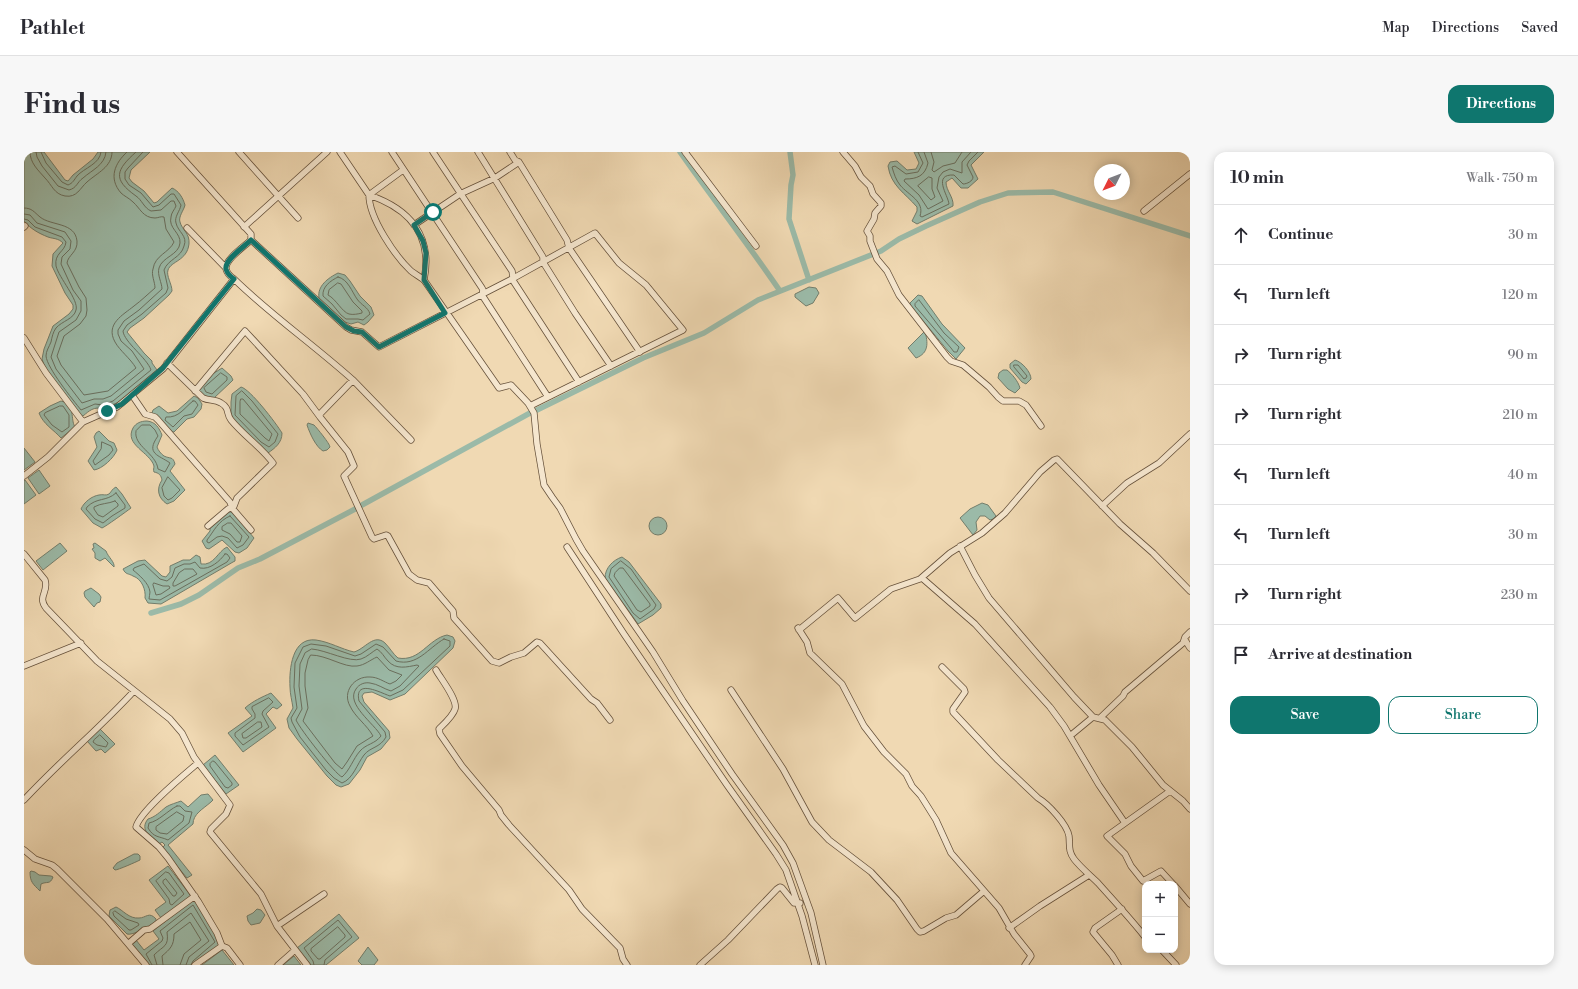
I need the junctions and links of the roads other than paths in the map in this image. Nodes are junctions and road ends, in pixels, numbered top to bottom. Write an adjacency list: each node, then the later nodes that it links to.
1 (177, 152): 22 (street)
2 (239, 152): 17 (street)
3 (326, 152): 17 (street)
4 (340, 152): 16 (street)
5 (392, 152): 12 (street)
6 (433, 152): 15 (street)
7 (478, 152): 14 (street)
8 (510, 152): 11 (street)
9 (685, 152): 25 (street)
10 (843, 152): 46 (street)
11 (519, 162): 14 (street); 26 (street)
12 (403, 170): 16 (street); 19 (street)
13 (1190, 174): 18 (street)
14 (495, 178): 15 (street); 27 (street)
15 (460, 194): 19 (street); 30 (street)
16 (369, 195): 21 (street); 31 (street)
17 (277, 196): 20 (street); 22 (street)
18 (1144, 211)
19 (433, 212): 21 (street); 32 (street)
20 (298, 218)
21 (414, 225): 31 (street)
22 (244, 227): 24 (street)
23 (187, 228): 28 (street)
24 (251, 240): 28 (street); 33 (street)
25 (756, 246)
26 (569, 248): 27 (street); 35 (street); 35 (street)
27 (543, 262): 30 (street); 37 (street)
28 (226, 268): 29 (street)
29 (234, 279): 36 (street); 38 (street)
30 (512, 279): 32 (street); 39 (street)
31 (424, 280): 33 (street)
32 (482, 295): 33 (street); 42 (street)
33 (445, 313): 43 (street)
34 (24, 338): 45 (street)
35 (640, 352): 37 (street)
36 (168, 363): 40 (street); 41 (street)
37 (611, 366): 39 (street)
38 (353, 380): 44 (street); 48 (street)
39 (580, 382): 42 (street)
40 (195, 391): 44 (street); 51 (street)
41 (132, 395): 45 (street); 51 (street)
42 (548, 397): 43 (street)
43 (530, 406): 86 (street)
44 (320, 417): 70 (street)
45 (83, 422): 49 (street)
46 (1042, 426)
47 (1190, 434): 50 (street)
48 (411, 440)
49 (24, 476)
50 (1102, 506): 55 (street); 58 (street)
51 (232, 508): 52 (street); 53 (street)
52 (208, 526)
53 (251, 530)
54 (567, 546): 87 (street)
55 (960, 546): 57 (street); 68 (street)
56 (24, 554): 61 (street)
57 (922, 578): 71 (street); 83 (street)
58 (1190, 591)
59 (1190, 632): 60 (street)
60 (1185, 640): 62 (street); 69 (street)
61 (81, 643): 63 (street); 67 (street)
62 (1190, 648)
63 (24, 666)
64 (942, 667): 78 (street)
65 (436, 670): 102 (street)
66 (731, 690): 83 (street)
67 (134, 691): 72 (street); 74 (street)
68 (1093, 717): 69 (street); 71 (street)
69 (1100, 718): 73 (street)
70 (610, 720)
71 (1070, 736): 76 (street)
72 (198, 763): 85 (street); 90 (street)
73 (1170, 790): 75 (street); 76 (street)
74 (24, 800)
75 (1190, 809)
76 (1125, 822): 79 (street)
77 (24, 850): 93 (street)
78 (1089, 875): 89 (street); 91 (street)
79 (1144, 881)
80 (1146, 881): 81 (street)
81 (1170, 881)
82 (1178, 890): 88 (street)
83 (984, 891): 91 (street)
84 (324, 894): 90 (street)
85 (195, 896): 93 (street); 94 (street)
86 (808, 901): 87 (street); 105 (street)
87 (798, 903): 103 (street); 104 (street)
88 (1190, 904)
89 (1122, 909): 92 (street); 107 (street)
90 (277, 926): 95 (street)
91 (1010, 928): 106 (street)
92 (1142, 933)
93 (129, 944): 97 (street)
94 (222, 946): 98 (street); 99 (street)
95 (294, 950): 100 (street); 101 (street)
96 (1165, 953): 108 (street)
97 (146, 965)
98 (195, 965)
99 (240, 965)
100 (278, 965)
101 (307, 965)
102 (627, 965)
103 (700, 965)
104 (815, 965)
105 (823, 965)
106 (1025, 965)
107 (1118, 965)
108 (1176, 965)

